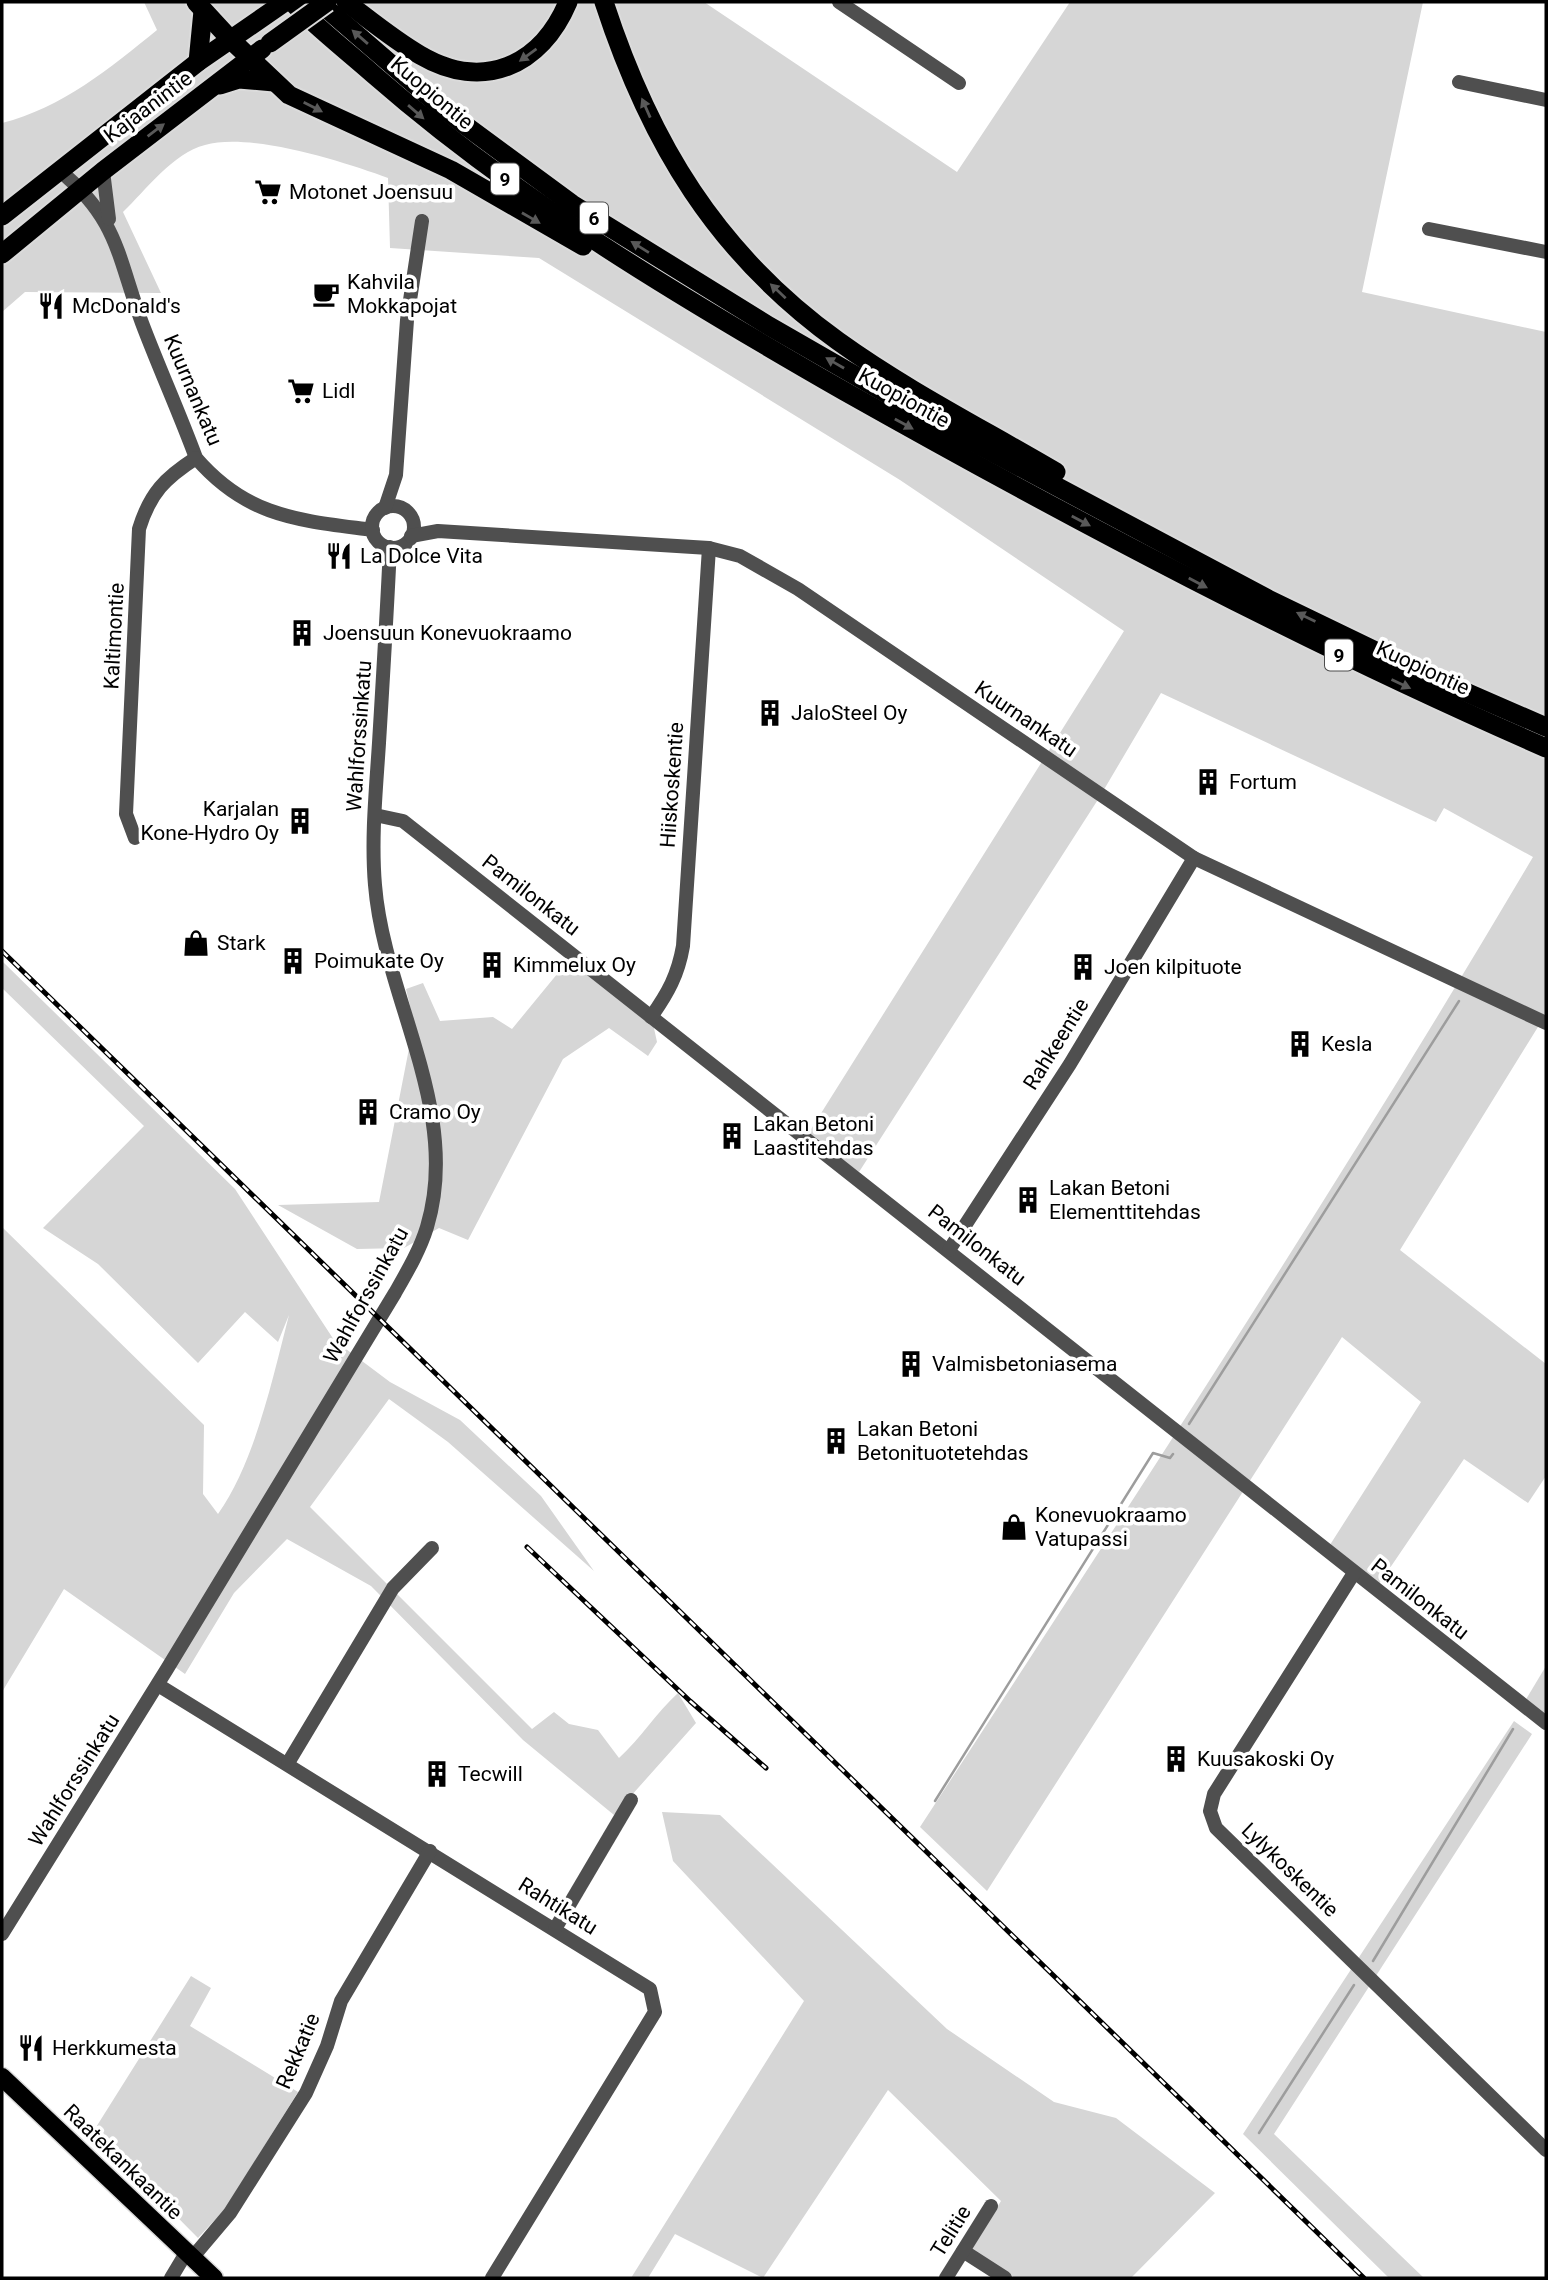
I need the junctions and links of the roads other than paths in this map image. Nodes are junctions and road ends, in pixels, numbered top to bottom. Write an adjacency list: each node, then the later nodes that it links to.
1 (285, 2): 10 (highway, Kajaanintie)
2 (292, 2): 28 (highway, Kuopiontie / 9, one-way to 28)
3 (318, 2): 29 (highway, Kuopiontie / 6, one-way to 3)
4 (327, 2): 11 (highway, Kajaanintie, bridge)
5 (346, 2): 6 (highway, one-way to 5)
6 (568, 2)
7 (604, 2): 34 (highway, one-way to 7)
8 (839, 2): 15 (street)
9 (199, 6): 10 (highway); 12 (highway)
10 (230, 39): 11 (highway); 12 (highway, Kajaanintie)
11 (251, 56): 13 (highway); 16 (highway, Kajaanintie)
12 (198, 62): 18 (highway, Kajaanintie)
13 (274, 82): 16 (highway); 28 (highway, one-way to 28)
14 (1459, 82): 17 (street)
15 (959, 83)
16 (209, 89): 19 (highway, Kajaanintie, one-way to 16)
17 (1546, 100)
18 (59, 170): 20 (street, Kuurnankatu); 21 (highway, Kajaanintie)
19 (103, 171): 20 (highway, Kajaanintie); 24 (street)
20 (78, 191): 24 (street, Kuurnankatu); 26 (highway, Kajaanintie); 27 (street, Kuurnankatu)
21 (2, 216)
22 (422, 221): 31 (street)
23 (1429, 229): 25 (street)
24 (116, 240): 27 (street, Kuurnankatu)
25 (1546, 252)
26 (2, 254)
27 (127, 272): 30 (street, Kuurnankatu)
28 (738, 330): 41 (highway, Kuopiontie / 9, one-way to 41)
29 (894, 397): 34 (highway, Kuopiontie / 9)
30 (196, 458): 35 (street, Kuurnankatu); 43 (street, Kaltimontie)
31 (396, 475): 32 (street); 33 (street)
32 (384, 508): 33 (street); 35 (street)
33 (408, 513): 36 (street, Kuurnankatu); 37 (street)
34 (1134, 527): 40 (highway, Kuopiontie / 9, one-way to 34)
35 (373, 530): 38 (street)
36 (465, 533): 37 (street, Kuurnankatu); 39 (street, Kuurnankatu)
37 (411, 536): 38 (street)
38 (390, 547): 42 (street, Wahlforssinkatu)
39 (709, 548): 44 (street, Kuurnankatu); 45 (street, Hiiskoskentie)
40 (1546, 727)
41 (1546, 748)
42 (375, 815): 45 (street, Pamilonkatu); 50 (street, Wahlforssinkatu)
43 (135, 838)
44 (1194, 858): 46 (street, Kuurnankatu); 47 (street, Rahkeentie)
45 (651, 1017): 47 (street, Pamilonkatu)
46 (1546, 1023)
47 (950, 1250): 49 (street, Pamilonkatu)
48 (432, 1548): 52 (street)
49 (1354, 1573): 51 (street, Pamilonkatu); 58 (street, Lylykoskentie)
50 (158, 1685): 52 (street, Rahtikatu); 56 (street, Wahlforssinkatu)
51 (1546, 1723)
52 (288, 1763): 54 (street, Rahtikatu)
53 (631, 1800): 55 (street)
54 (430, 1851): 55 (street, Rahtikatu); 61 (street, Rekkatie)
55 (555, 1929): 64 (street, Rahtikatu)
56 (2, 1934)
57 (2, 2077): 61 (main road, Raatekankaantie)
58 (1546, 2149)
59 (991, 2206): 60 (street, Telitie)
60 (963, 2251): 65 (street, Telitie); 66 (street)
61 (189, 2256): 62 (street, Rekkatie); 63 (main road, Raatekankaantie)
62 (171, 2278)
63 (214, 2278)
64 (492, 2278)
65 (946, 2278)
66 (1005, 2278)

